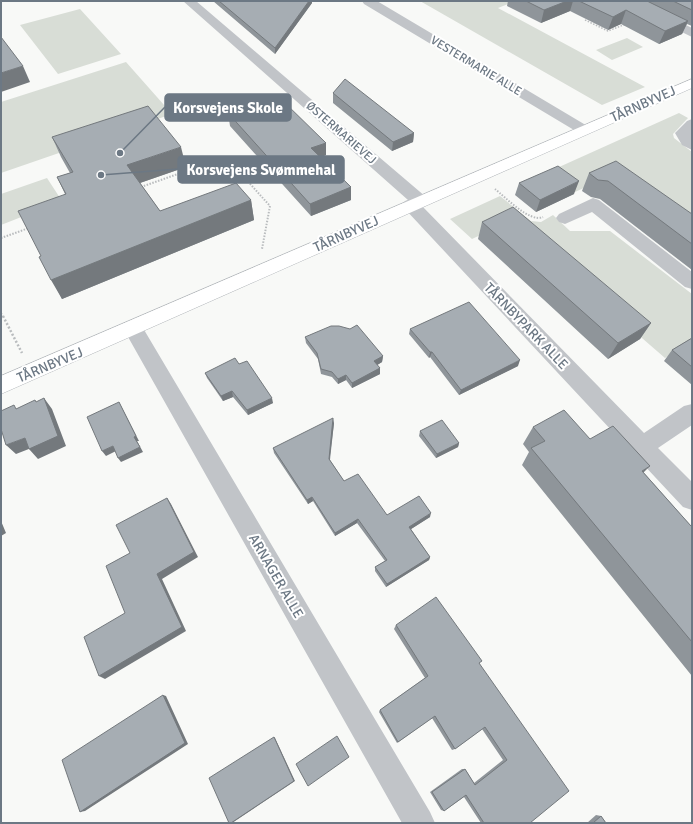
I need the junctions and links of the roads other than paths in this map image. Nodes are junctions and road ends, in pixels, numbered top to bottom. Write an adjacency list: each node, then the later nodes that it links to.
1 (189, 1): 9 (street, ØSTERMARIEVEJ)
2 (368, 1): 7 (street, VESTERMARIE ALLE)
3 (628, 1): 4 (street)
4 (692, 33)
5 (692, 83): 7 (street, TÅRNBYVEJ)
6 (692, 124): 8 (street)
7 (584, 130): 9 (street, TÅRNBYVEJ)
8 (692, 145)
9 (416, 203): 12 (street, TÅRNBYVEJ); 15 (street, TÅRNBYPARK ALLE)
10 (565, 218): 11 (street)
11 (692, 282)
12 (133, 328): 13 (street, TÅRNBYVEJ); 17 (street, ARNAGER ALLE)
13 (1, 385)
14 (692, 413): 15 (street)
15 (641, 447): 16 (street, TÅRNBYPARK ALLE)
16 (692, 499)
17 (419, 823)

